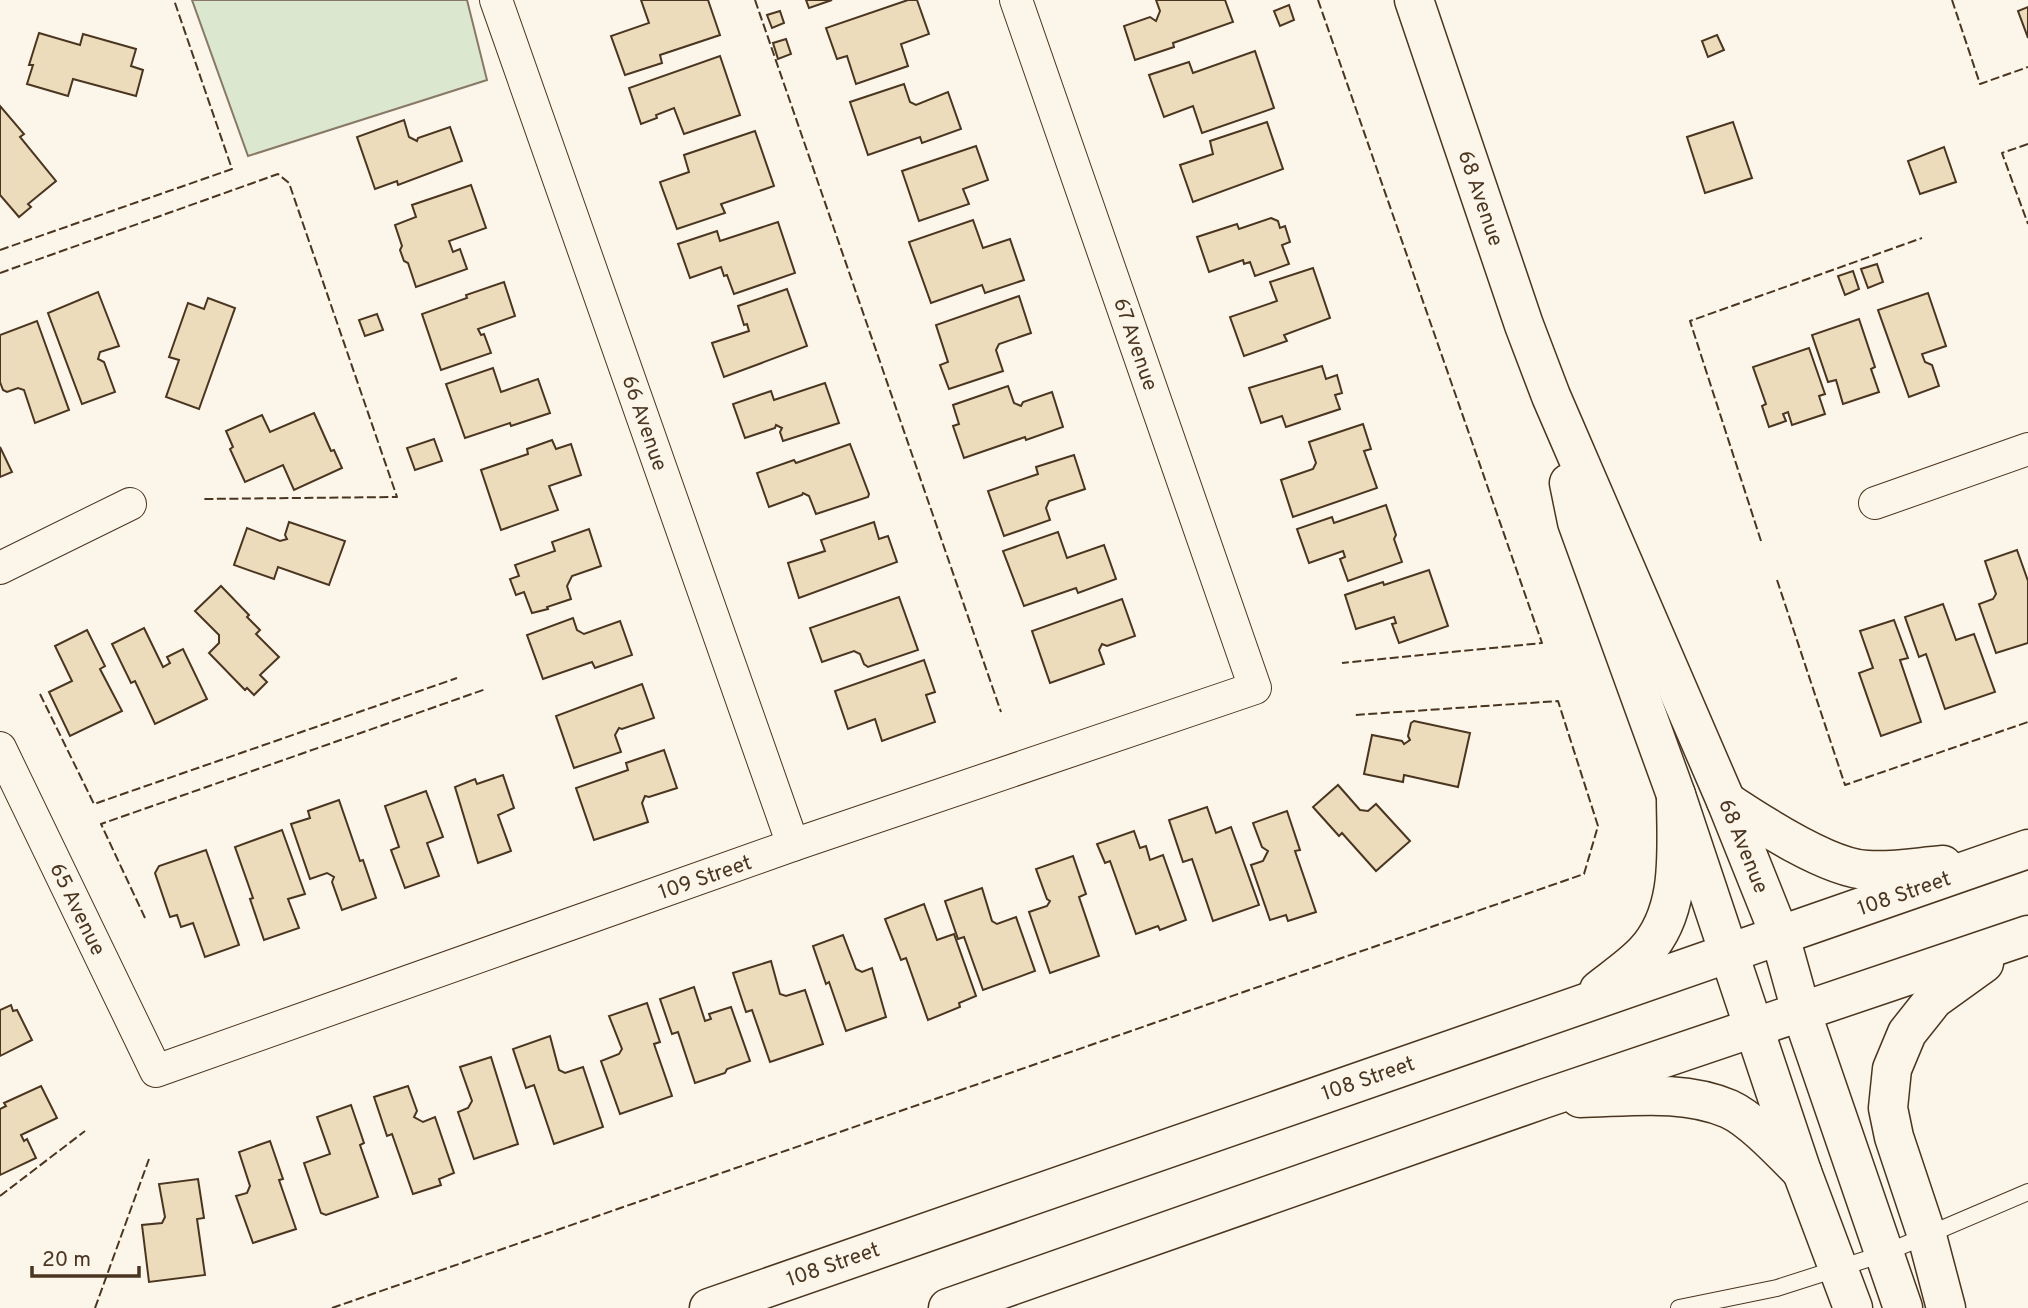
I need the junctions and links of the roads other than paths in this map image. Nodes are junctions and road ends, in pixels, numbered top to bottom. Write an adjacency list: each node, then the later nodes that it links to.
1 (496, 0): 13 (street, 66 Avenue)
2 (1016, 0): 9 (street, 67 Avenue)
3 (1414, 0): 4 (main road, 68 Avenue)
4 (1551, 396): 11 (main road, 68 Avenue); 12 (main road, 68 Avenue)
5 (2028, 449): 6 (street)
6 (1875, 503)
7 (130, 504): 8 (street)
8 (0, 568)
9 (1255, 688): 13 (street, 109 Street)
10 (0, 748): 21 (street, 65 Avenue)
11 (1676, 795): 17 (main road, 68 Avenue); 18 (main road)
12 (1726, 802): 14 (main road); 15 (main road, 68 Avenue)
13 (793, 845): 21 (street, 109 Street)
14 (2013, 855): 15 (main road, 108 Street)
15 (1780, 936): 17 (main road, 108 Street); 19 (main road, 68 Avenue)
16 (2026, 936): 19 (main road); 25 (main road)
17 (1729, 954): 18 (main road, 108 Street); 20 (main road, 68 Avenue)
18 (1581, 1004): 28 (main road, 108 Street)
19 (1801, 1011): 20 (main road); 26 (main road, 68 Avenue)
20 (1754, 1027): 22 (main road); 23 (main road, 68 Avenue)
21 (156, 1071)
22 (1543, 1099): 23 (main road); 29 (main road)
23 (1802, 1171): 27 (main road, 68 Avenue)
24 (2028, 1192): 25 (lane)
25 (1927, 1236): 26 (lane); 33 (main road)
26 (1883, 1254): 27 (lane); 32 (main road, 68 Avenue)
27 (1839, 1267): 30 (lane); 31 (main road, 68 Avenue)
28 (709, 1308)
29 (948, 1308)
30 (1679, 1308)
31 (1853, 1308)
32 (1903, 1308)
33 (1946, 1308)

